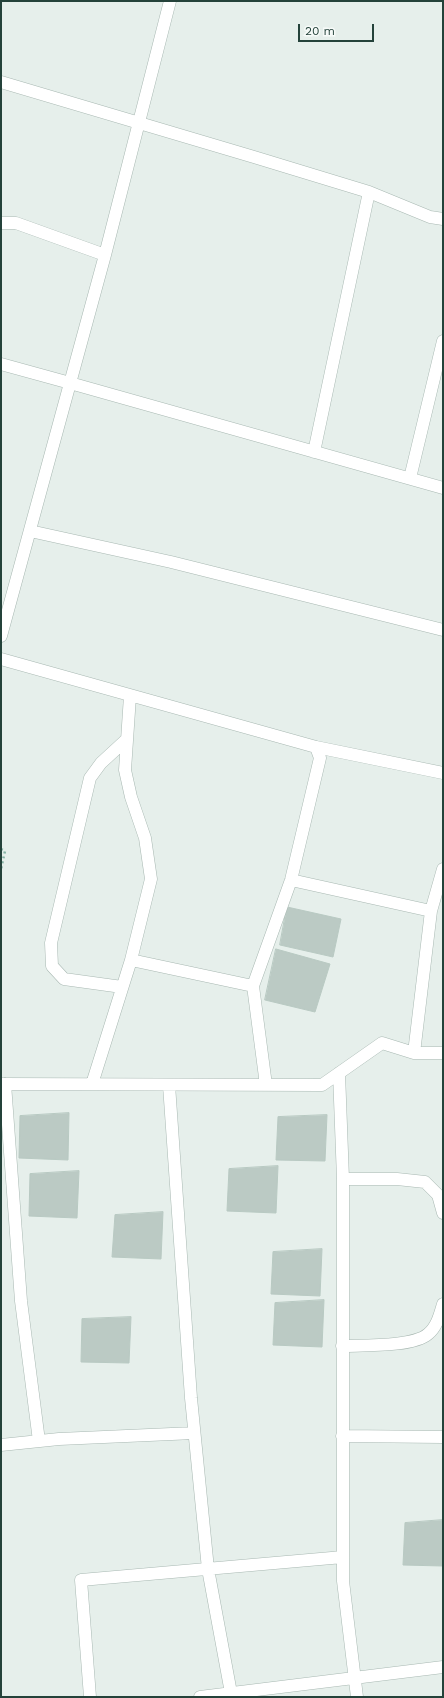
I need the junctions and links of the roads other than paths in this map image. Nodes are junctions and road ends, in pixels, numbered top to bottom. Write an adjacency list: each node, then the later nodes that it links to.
1 (170, 1): 3 (street)
2 (1, 82): 3 (street)
3 (139, 122): 4 (street); 7 (street)
4 (369, 192): 5 (street); 11 (street)
5 (443, 219)
6 (1, 223): 7 (street)
7 (105, 255): 10 (street)
8 (443, 341): 12 (street)
9 (1, 364): 10 (street)
10 (70, 382): 11 (street); 14 (street)
11 (314, 452): 12 (street)
12 (410, 478): 13 (street)
13 (443, 488)
14 (30, 531): 15 (street); 16 (street)
15 (443, 630)
16 (1, 636)
17 (1, 659): 18 (street)
18 (130, 696): 19 (street); 20 (street)
19 (126, 740): 25 (street); 27 (street)
20 (316, 747): 21 (street); 23 (street)
21 (443, 773)
22 (443, 869): 24 (street)
23 (291, 880): 24 (street); 26 (street)
24 (431, 911): 28 (street)
25 (131, 960): 26 (street); 27 (street)
26 (253, 986): 34 (street)
27 (122, 987): 32 (street)
28 (414, 1053): 29 (street); 30 (street)
29 (443, 1053)
30 (339, 1073): 34 (street); 35 (street)
31 (3, 1084): 32 (street); 42 (street)
32 (92, 1084): 33 (street)
33 (169, 1085): 34 (street); 39 (street)
34 (266, 1085)
35 (343, 1179): 36 (street); 38 (street)
36 (443, 1213)
37 (443, 1304): 38 (street)
38 (342, 1346): 40 (street)
39 (194, 1434): 42 (street); 45 (street)
40 (342, 1436): 41 (street); 44 (street)
41 (443, 1437)
42 (40, 1441): 43 (street)
43 (1, 1445)
44 (343, 1557): 45 (street); 47 (street)
45 (208, 1569): 48 (street); 50 (street)
46 (443, 1668): 47 (street)
47 (353, 1678): 49 (street); 52 (street)
48 (231, 1693): 49 (street); 51 (street)
49 (256, 1694)
50 (90, 1697)
51 (200, 1697)
52 (357, 1697)

